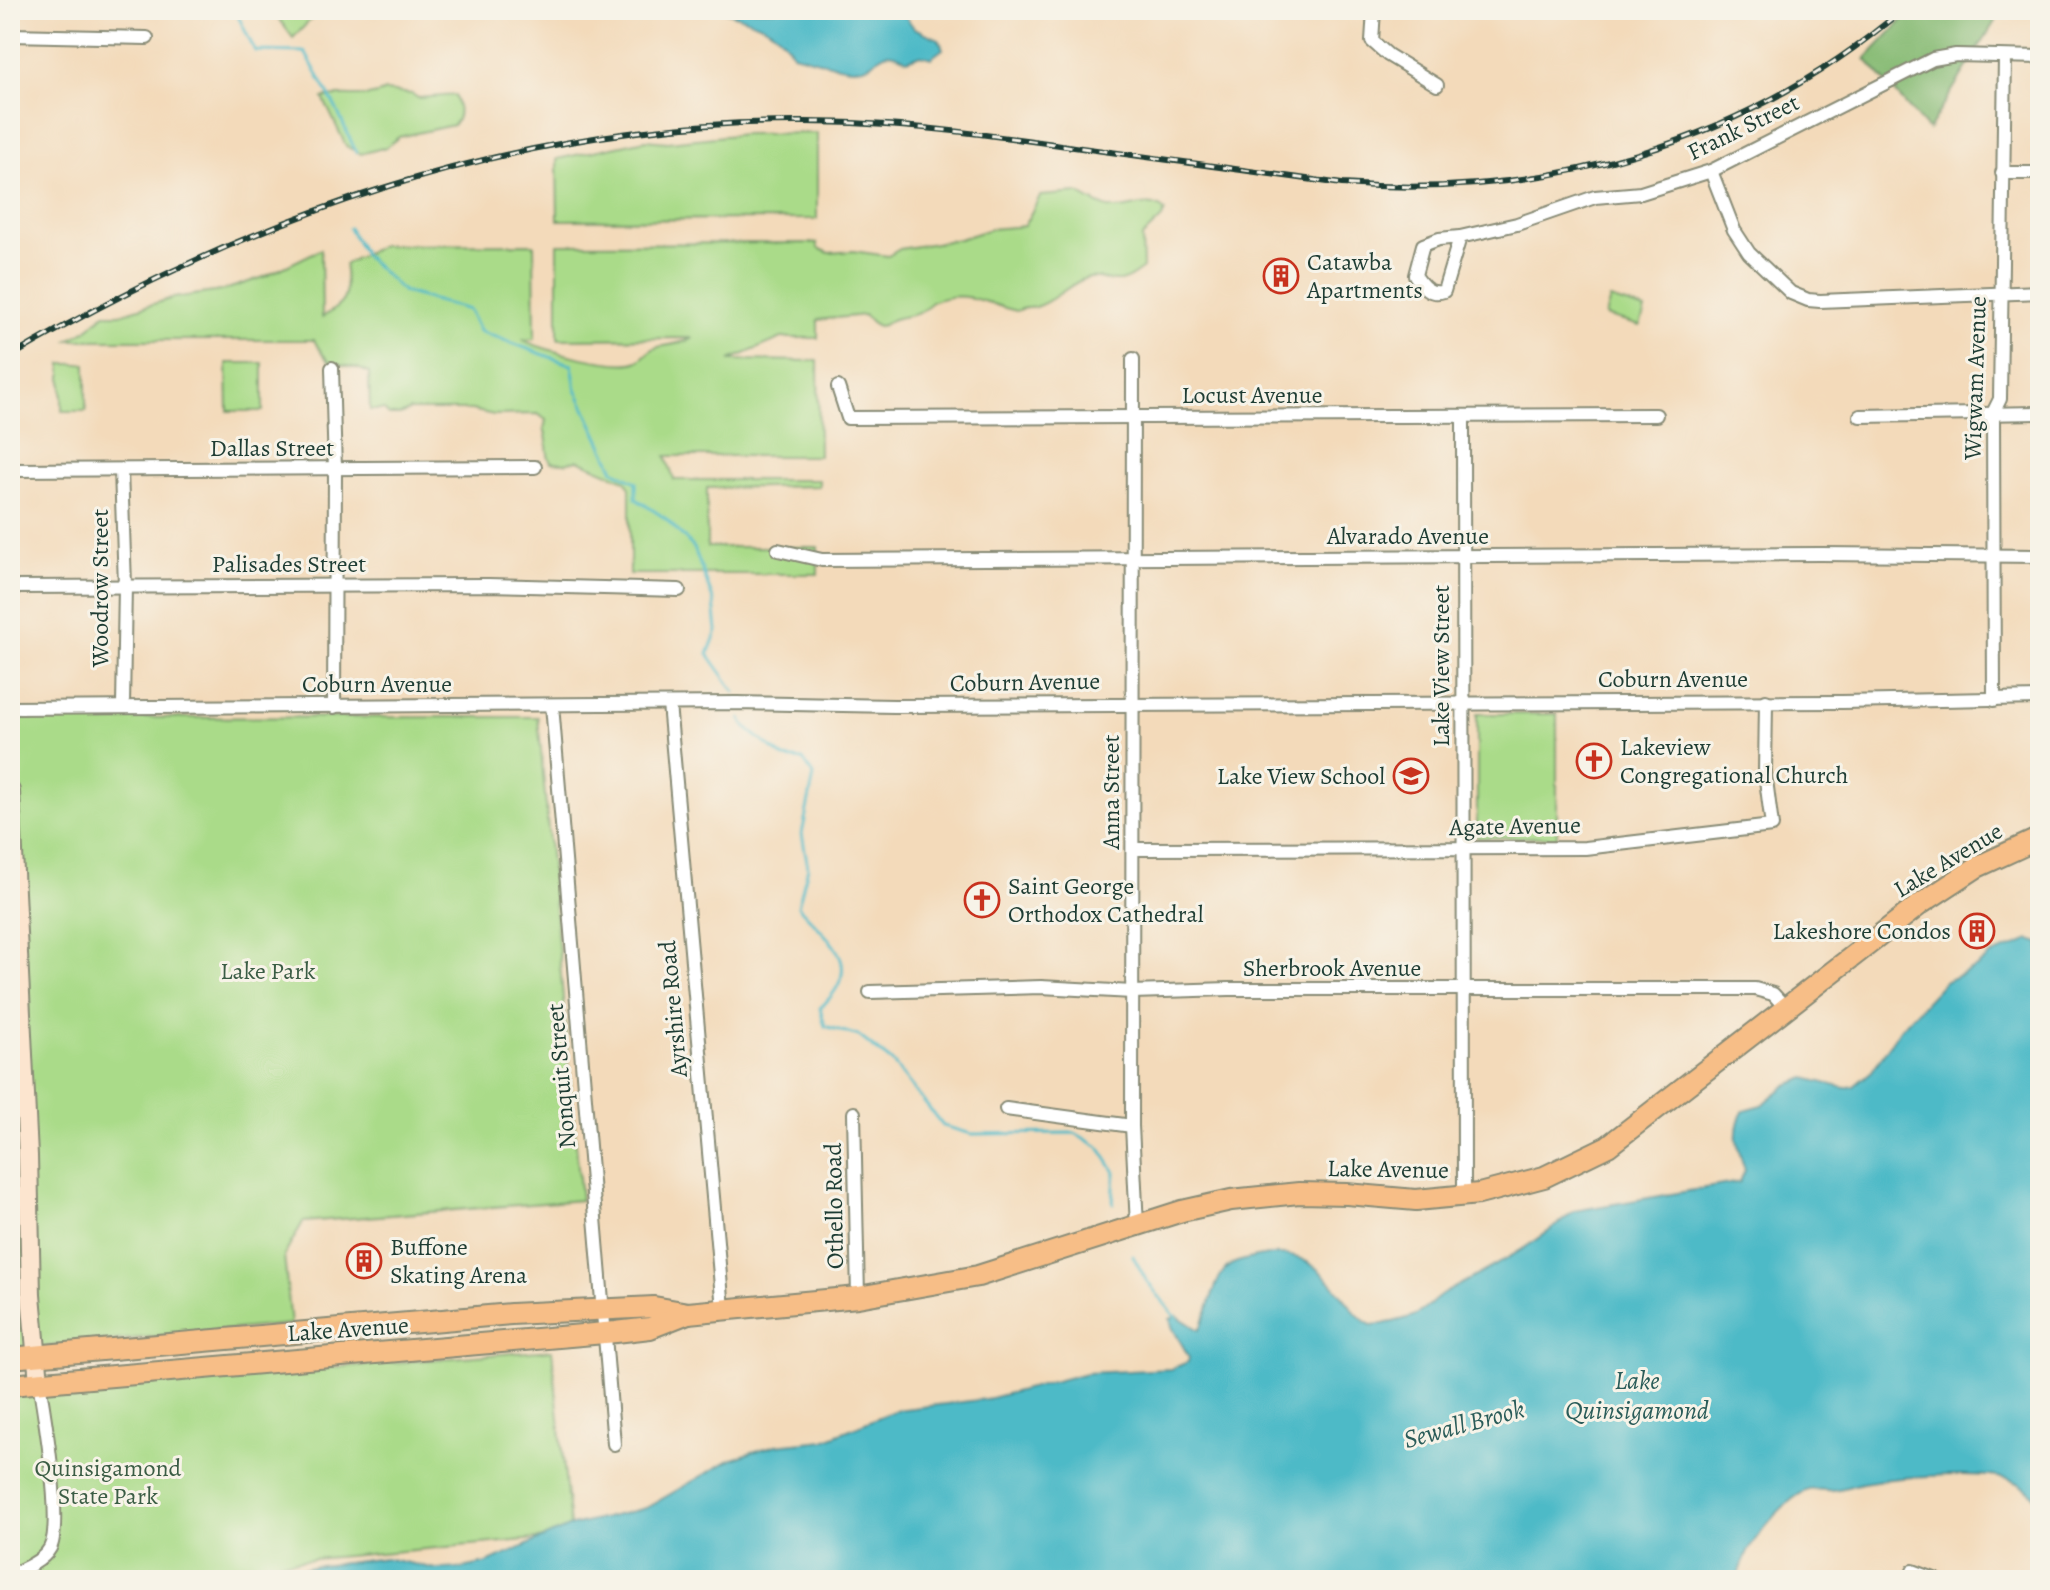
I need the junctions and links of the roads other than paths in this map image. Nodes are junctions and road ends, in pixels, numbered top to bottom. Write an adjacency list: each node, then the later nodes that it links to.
1 (1374, 10): 6 (street)
2 (10, 35): 3 (street)
3 (147, 38)
4 (2005, 57): 5 (street, Frank Street); 7 (street, Frank Street); 8 (street, Wigwam Avenue)
5 (2040, 57)
6 (1437, 85)
7 (1711, 171): 10 (street, Frank Street); 12 (street)
8 (2002, 173): 9 (street); 12 (street, Wigwam Avenue)
9 (2040, 173)
10 (1460, 237): 10 (street, Frank Street)
11 (2040, 292): 12 (street)
12 (2000, 293): 16 (street, Wigwam Avenue)
13 (1133, 359): 21 (street, Anna Street)
14 (332, 368): 25 (street)
15 (838, 387): 21 (street, Locust Avenue)
16 (1993, 413): 17 (street); 20 (street); 27 (street, Wigwam Avenue)
17 (2040, 413)
18 (1656, 415): 19 (street, Locust Avenue)
19 (1463, 416): 21 (street, Locust Avenue); 29 (street, Lake View Street)
20 (1860, 416)
21 (1132, 417): 30 (street, Anna Street)
22 (535, 467): 25 (street, Dallas Street)
23 (10, 470): 24 (street, Dallas Street)
24 (121, 470): 25 (street, Dallas Street); 31 (street, Woodrow Street)
25 (335, 470): 32 (street)
26 (778, 550): 30 (street, Alvarado Avenue)
27 (1993, 556): 28 (street, Alvarado Avenue); 29 (street, Alvarado Avenue); 36 (street, Wigwam Avenue)
28 (2040, 556)
29 (1464, 557): 30 (street, Alvarado Avenue); 38 (street, Lake View Street)
30 (1131, 559): 39 (street, Anna Street)
31 (125, 585): 32 (street, Palisades Street); 33 (street, Palisades Street); 42 (street, Woodrow Street)
32 (335, 586): 34 (street, Palisades Street); 43 (street)
33 (10, 587)
34 (679, 590)
35 (2040, 698): 36 (street, Coburn Avenue)
36 (1994, 700): 37 (street, Coburn Avenue)
37 (1766, 701): 38 (street, Coburn Avenue); 48 (street, Agate Avenue)
38 (1463, 702): 39 (street, Coburn Avenue); 48 (street, Lake View Street)
39 (1132, 703): 40 (street, Coburn Avenue); 47 (street, Anna Street)
40 (669, 704): 41 (street, Coburn Avenue); 59 (street, Ayrshire Road)
41 (552, 705): 43 (street, Coburn Avenue); 60 (street, Nonquit Street)
42 (123, 706): 43 (street, Coburn Avenue); 44 (street, Coburn Avenue)
43 (334, 707)
44 (10, 708)
45 (10, 791): 63 (main road)
46 (2040, 838): 52 (main road, Lake Avenue)
47 (1133, 849): 48 (street, Agate Avenue); 51 (street, Anna Street)
48 (1463, 849): 49 (street, Lake View Street)
49 (1463, 991): 51 (street, Sherbrook Avenue); 52 (street, Sherbrook Avenue); 56 (street)
50 (870, 992): 51 (street, Sherbrook Avenue)
51 (1132, 992): 55 (street, Anna Street)
52 (1786, 1008): 56 (main road, Lake Avenue)
53 (1006, 1109): 55 (street)
54 (854, 1113): 58 (street, Othello Road)
55 (1132, 1126): 57 (street, Anna Street)
56 (1464, 1197): 57 (main road, Lake Avenue)
57 (1137, 1226): 58 (main road, Lake Avenue)
58 (858, 1297): 59 (main road, Lake Avenue)
59 (723, 1309): 61 (main road, Lake Avenue)
60 (603, 1310): 61 (main road, Lake Avenue); 62 (street, Nonquit Street); 63 (main road, Lake Avenue)
61 (688, 1313): 62 (main road, Lake Avenue)
62 (604, 1332): 65 (main road, Lake Avenue); 67 (street, Nonquit Street)
63 (36, 1357): 64 (main road, Lake Avenue); 65 (main road)
64 (10, 1358)
65 (39, 1382): 66 (main road, Lake Avenue); 69 (street)
66 (10, 1385)
67 (614, 1444)
68 (1913, 1571): 70 (street)
69 (10, 1575)
70 (1937, 1580)

